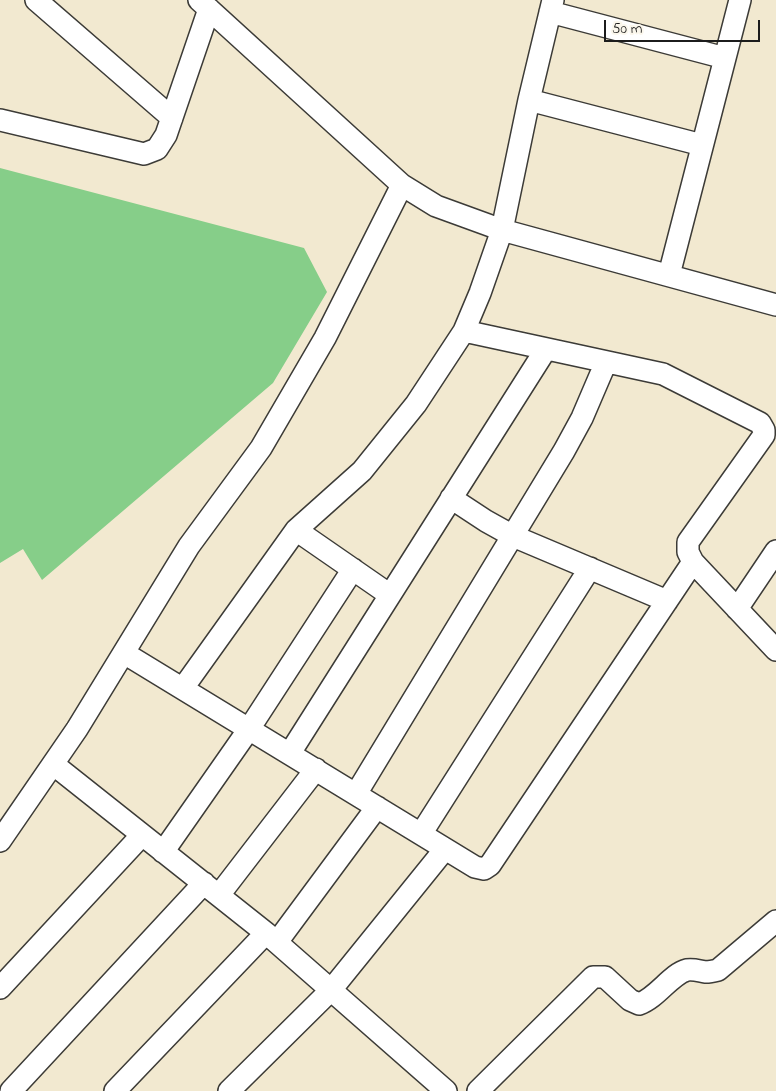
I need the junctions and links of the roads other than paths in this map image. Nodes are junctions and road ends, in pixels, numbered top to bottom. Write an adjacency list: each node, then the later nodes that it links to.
1 (36, 0): 7 (street)
2 (740, 0): 5 (street)
3 (204, 5): 7 (street); 10 (street)
4 (552, 6): 5 (street); 6 (street)
5 (725, 58): 9 (street)
6 (529, 100): 9 (street); 11 (street)
7 (172, 118): 8 (street)
8 (0, 120)
9 (702, 145): 12 (street)
10 (402, 185): 11 (street); 28 (street)
11 (502, 230): 12 (street); 14 (street)
12 (669, 275): 13 (street)
13 (776, 305)
14 (464, 331): 15 (street); 18 (street)
15 (546, 349): 16 (street); 17 (street)
16 (606, 362): 19 (street); 21 (street)
17 (451, 498): 19 (street); 24 (street)
18 (296, 530): 23 (street); 29 (street)
19 (513, 536): 22 (street); 34 (street)
20 (776, 551): 26 (street)
21 (693, 562): 25 (street); 26 (street)
22 (590, 568): 25 (street); 36 (street)
23 (353, 569): 24 (street); 30 (street)
24 (390, 595): 31 (street)
25 (667, 601): 39 (street)
26 (737, 609): 27 (street)
27 (776, 650)
28 (124, 652): 29 (street); 32 (street)
29 (183, 688): 30 (street)
30 (250, 729): 31 (street); 40 (street)
31 (290, 753): 33 (street)
32 (53, 764): 37 (street); 38 (street)
33 (316, 769): 34 (street); 41 (street)
34 (356, 794): 35 (street)
35 (377, 807): 36 (street); 43 (street)
36 (422, 834): 39 (street)
37 (142, 835): 40 (street); 44 (street)
38 (0, 841)
39 (445, 849): 45 (street)
40 (164, 852): 41 (street)
41 (211, 889): 43 (street); 46 (street)
42 (776, 922): 50 (street)
43 (272, 938): 45 (street); 47 (street)
44 (0, 988)
45 (331, 990): 48 (street); 49 (street)
46 (11, 1091)
47 (115, 1091)
48 (229, 1091)
49 (446, 1091)
50 (478, 1091)

